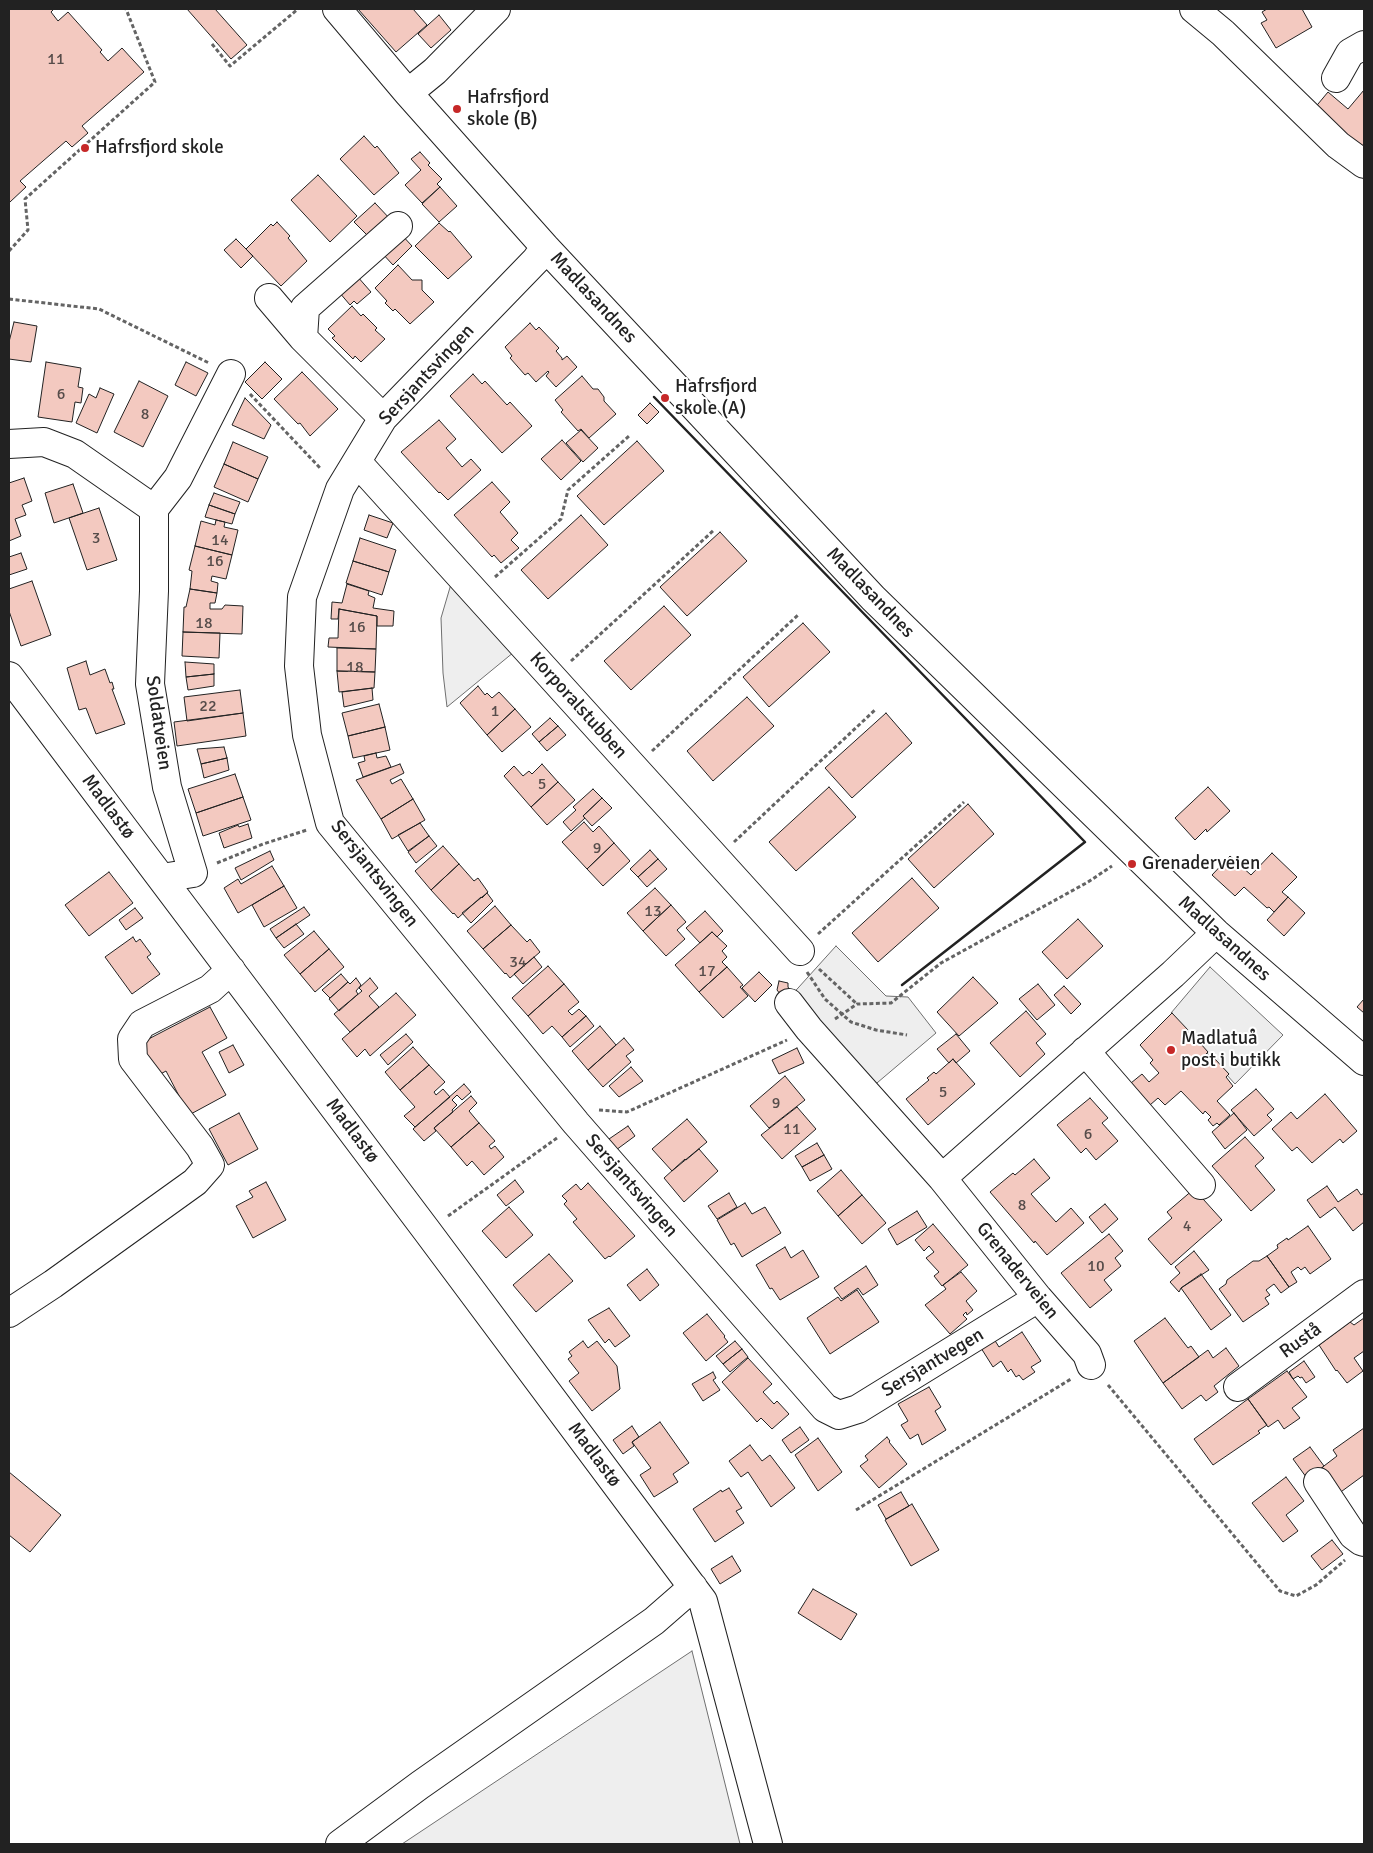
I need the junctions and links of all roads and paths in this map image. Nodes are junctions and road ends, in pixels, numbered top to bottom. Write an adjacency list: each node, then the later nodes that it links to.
1 (126, 9): 13 (path)
2 (298, 9): 6 (path)
3 (337, 9): 9 (street, Madlasandnes)
4 (496, 9): 9 (street)
5 (1194, 9): 10 (street)
6 (212, 44)
7 (1364, 45): 8 (street)
8 (1336, 78)
9 (408, 93): 12 (street, Madlasandnes)
10 (1364, 164)
11 (398, 226): 16 (street)
12 (545, 247): 18 (street, Sersjantsvingen); 37 (street, Madlasandnes)
13 (9, 251)
14 (269, 298): 16 (street)
15 (9, 299): 17 (path)
16 (303, 338): 18 (street)
17 (231, 374): 22 (path); 23 (street)
18 (383, 418): 21 (street, Sersjantsvingen)
19 (629, 436): 25 (path)
20 (9, 444): 23 (street)
21 (357, 462): 22 (street, Sersjantsvingen); 25 (street, Korporalstubben)
22 (340, 489): 32 (street, Sersjantsvingen)
23 (154, 509): 35 (street, Soldatveien)
24 (714, 530): 28 (path)
25 (476, 594): 28 (street, Korporalstubben)
26 (798, 615): 30 (path)
27 (9, 676): 36 (street, Madlastø)
28 (552, 678): 30 (street, Korporalstubben)
29 (876, 710): 33 (path)
30 (634, 768): 33 (street, Korporalstubben)
31 (964, 802): 38 (path)
32 (330, 823): 35 (path); 47 (street, Sersjantsvingen)
33 (716, 858): 38 (street, Korporalstubben)
34 (1115, 864): 41 (path)
35 (193, 873): 36 (street)
36 (162, 878): 39 (street, Madlastø)
37 (1216, 933): 45 (street); 46 (street, Madlasandnes)
38 (803, 962): 41 (path); 44 (path, bridge)
39 (231, 970): 50 (street, Madlastø); 53 (street)
40 (789, 1002): 43 (street, Grenaderveien)
41 (857, 1004): 42 (path)
42 (834, 1020)
43 (809, 1029): 47 (path); 48 (street, Grenaderveien)
44 (907, 1035)
45 (1085, 1052): 48 (street); 49 (street)
46 (1363, 1058)
47 (576, 1123): 50 (path); 56 (street, Sersjantsvingen)
48 (942, 1178): 52 (street, Grenaderveien)
49 (1201, 1185)
50 (427, 1231): 60 (street, Madlastø)
51 (1364, 1294): 55 (street, Rustå)
52 (1038, 1298): 54 (street, Grenaderveien); 56 (street, Sersjantvegen)
53 (9, 1313)
54 (1091, 1365): 58 (path); 59 (path)
55 (1238, 1387)
56 (825, 1408)
57 (1318, 1482): 59 (street)
58 (856, 1510)
59 (1363, 1541)
60 (693, 1587): 61 (street); 62 (street, Madlastø)
61 (340, 1844)
62 (768, 1844)

